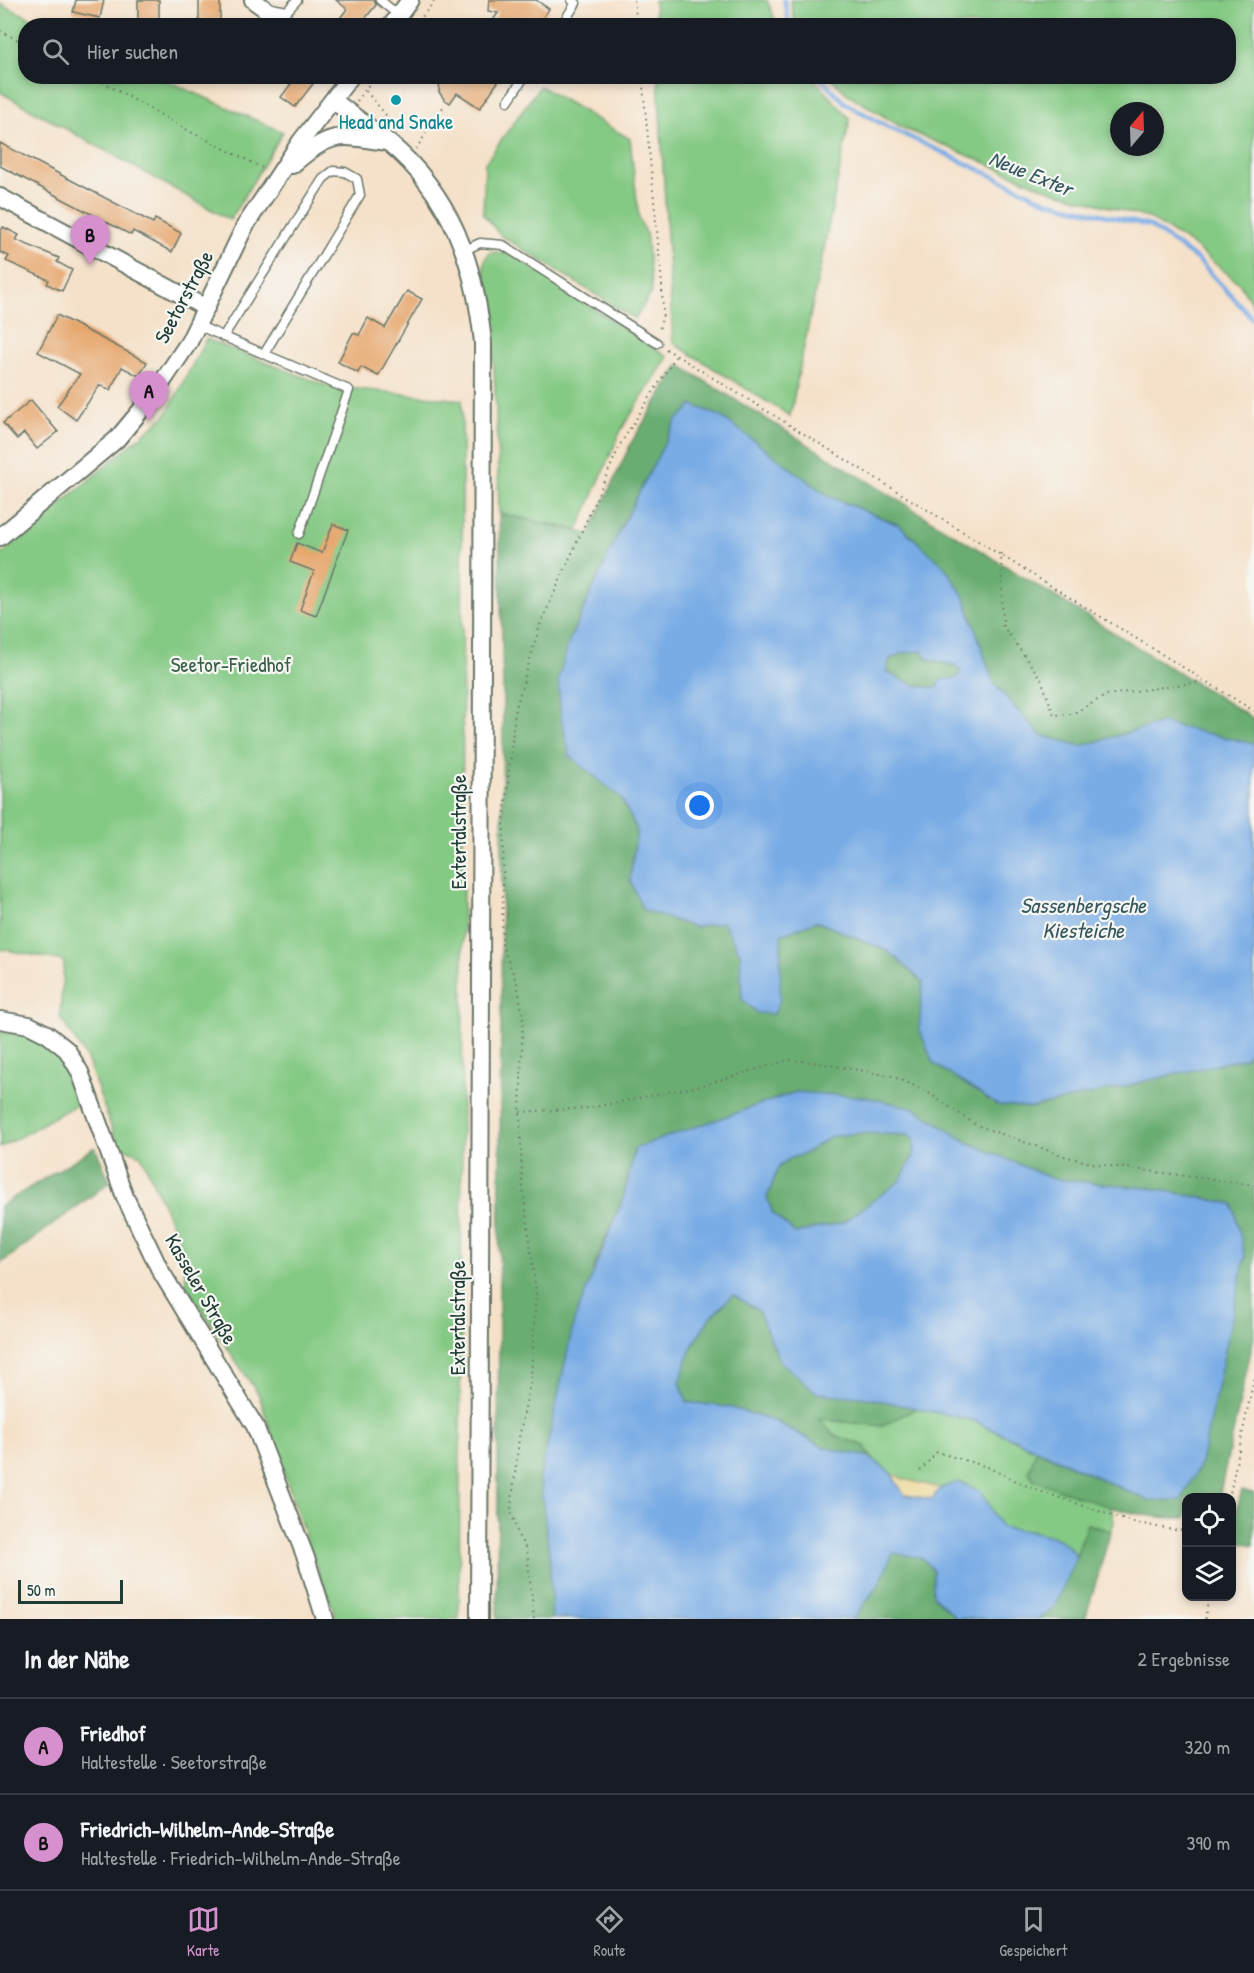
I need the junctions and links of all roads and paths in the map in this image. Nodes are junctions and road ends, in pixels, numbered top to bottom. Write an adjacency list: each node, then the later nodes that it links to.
1 (297, 0): 7 (lane)
2 (380, 0): 9 (lane)
3 (410, 0): 10 (street)
4 (435, 0): 11 (path)
5 (572, 0): 12 (lane)
6 (634, 0): 13 (path)
7 (257, 3): 8 (street)
8 (278, 18)
9 (393, 18)
10 (396, 18)
11 (421, 18)
12 (566, 18)
13 (636, 18)
14 (0, 31): 15 (path)
15 (18, 40)
16 (102, 84): 27 (path)
17 (345, 84): 22 (street, Seetorstraße)
18 (370, 84): 21 (path)
19 (520, 84): 23 (lane)
20 (643, 84): 33 (path)
21 (366, 91)
22 (333, 100): 25 (street, Extertalstraße); 27 (street, Seetorstraße)
23 (508, 101)
24 (445, 104): 26 (path)
25 (390, 143): 27 (street); 29 (street, Extertalstraße)
26 (416, 149)
27 (276, 178): 30 (street, Seetorstraße)
28 (0, 197): 30 (street)
29 (465, 250): 33 (lane); 50 (street, Extertalstraße)
30 (206, 308): 31 (street, Seetorstraße)
31 (197, 326): 32 (lane); 37 (street, Seetorstraße)
32 (223, 337): 34 (lane); 34 (lane)
33 (657, 343): 35 (path)
34 (264, 354): 36 (lane)
35 (676, 356): 38 (path); 42 (path)
36 (298, 534)
37 (0, 537)
38 (1001, 554): 39 (path); 39 (path)
39 (1206, 681): 40 (path)
40 (1254, 711)
41 (0, 1020): 49 (street, Kasseler Straße)
42 (520, 1112): 43 (path); 51 (path)
43 (1254, 1185)
44 (1254, 1378): 46 (path)
45 (920, 1472): 47 (path)
46 (1230, 1493)
47 (1182, 1530)
48 (1208, 1601): 52 (path)
49 (325, 1619)
50 (479, 1619)
51 (534, 1619)
52 (1204, 1619)

